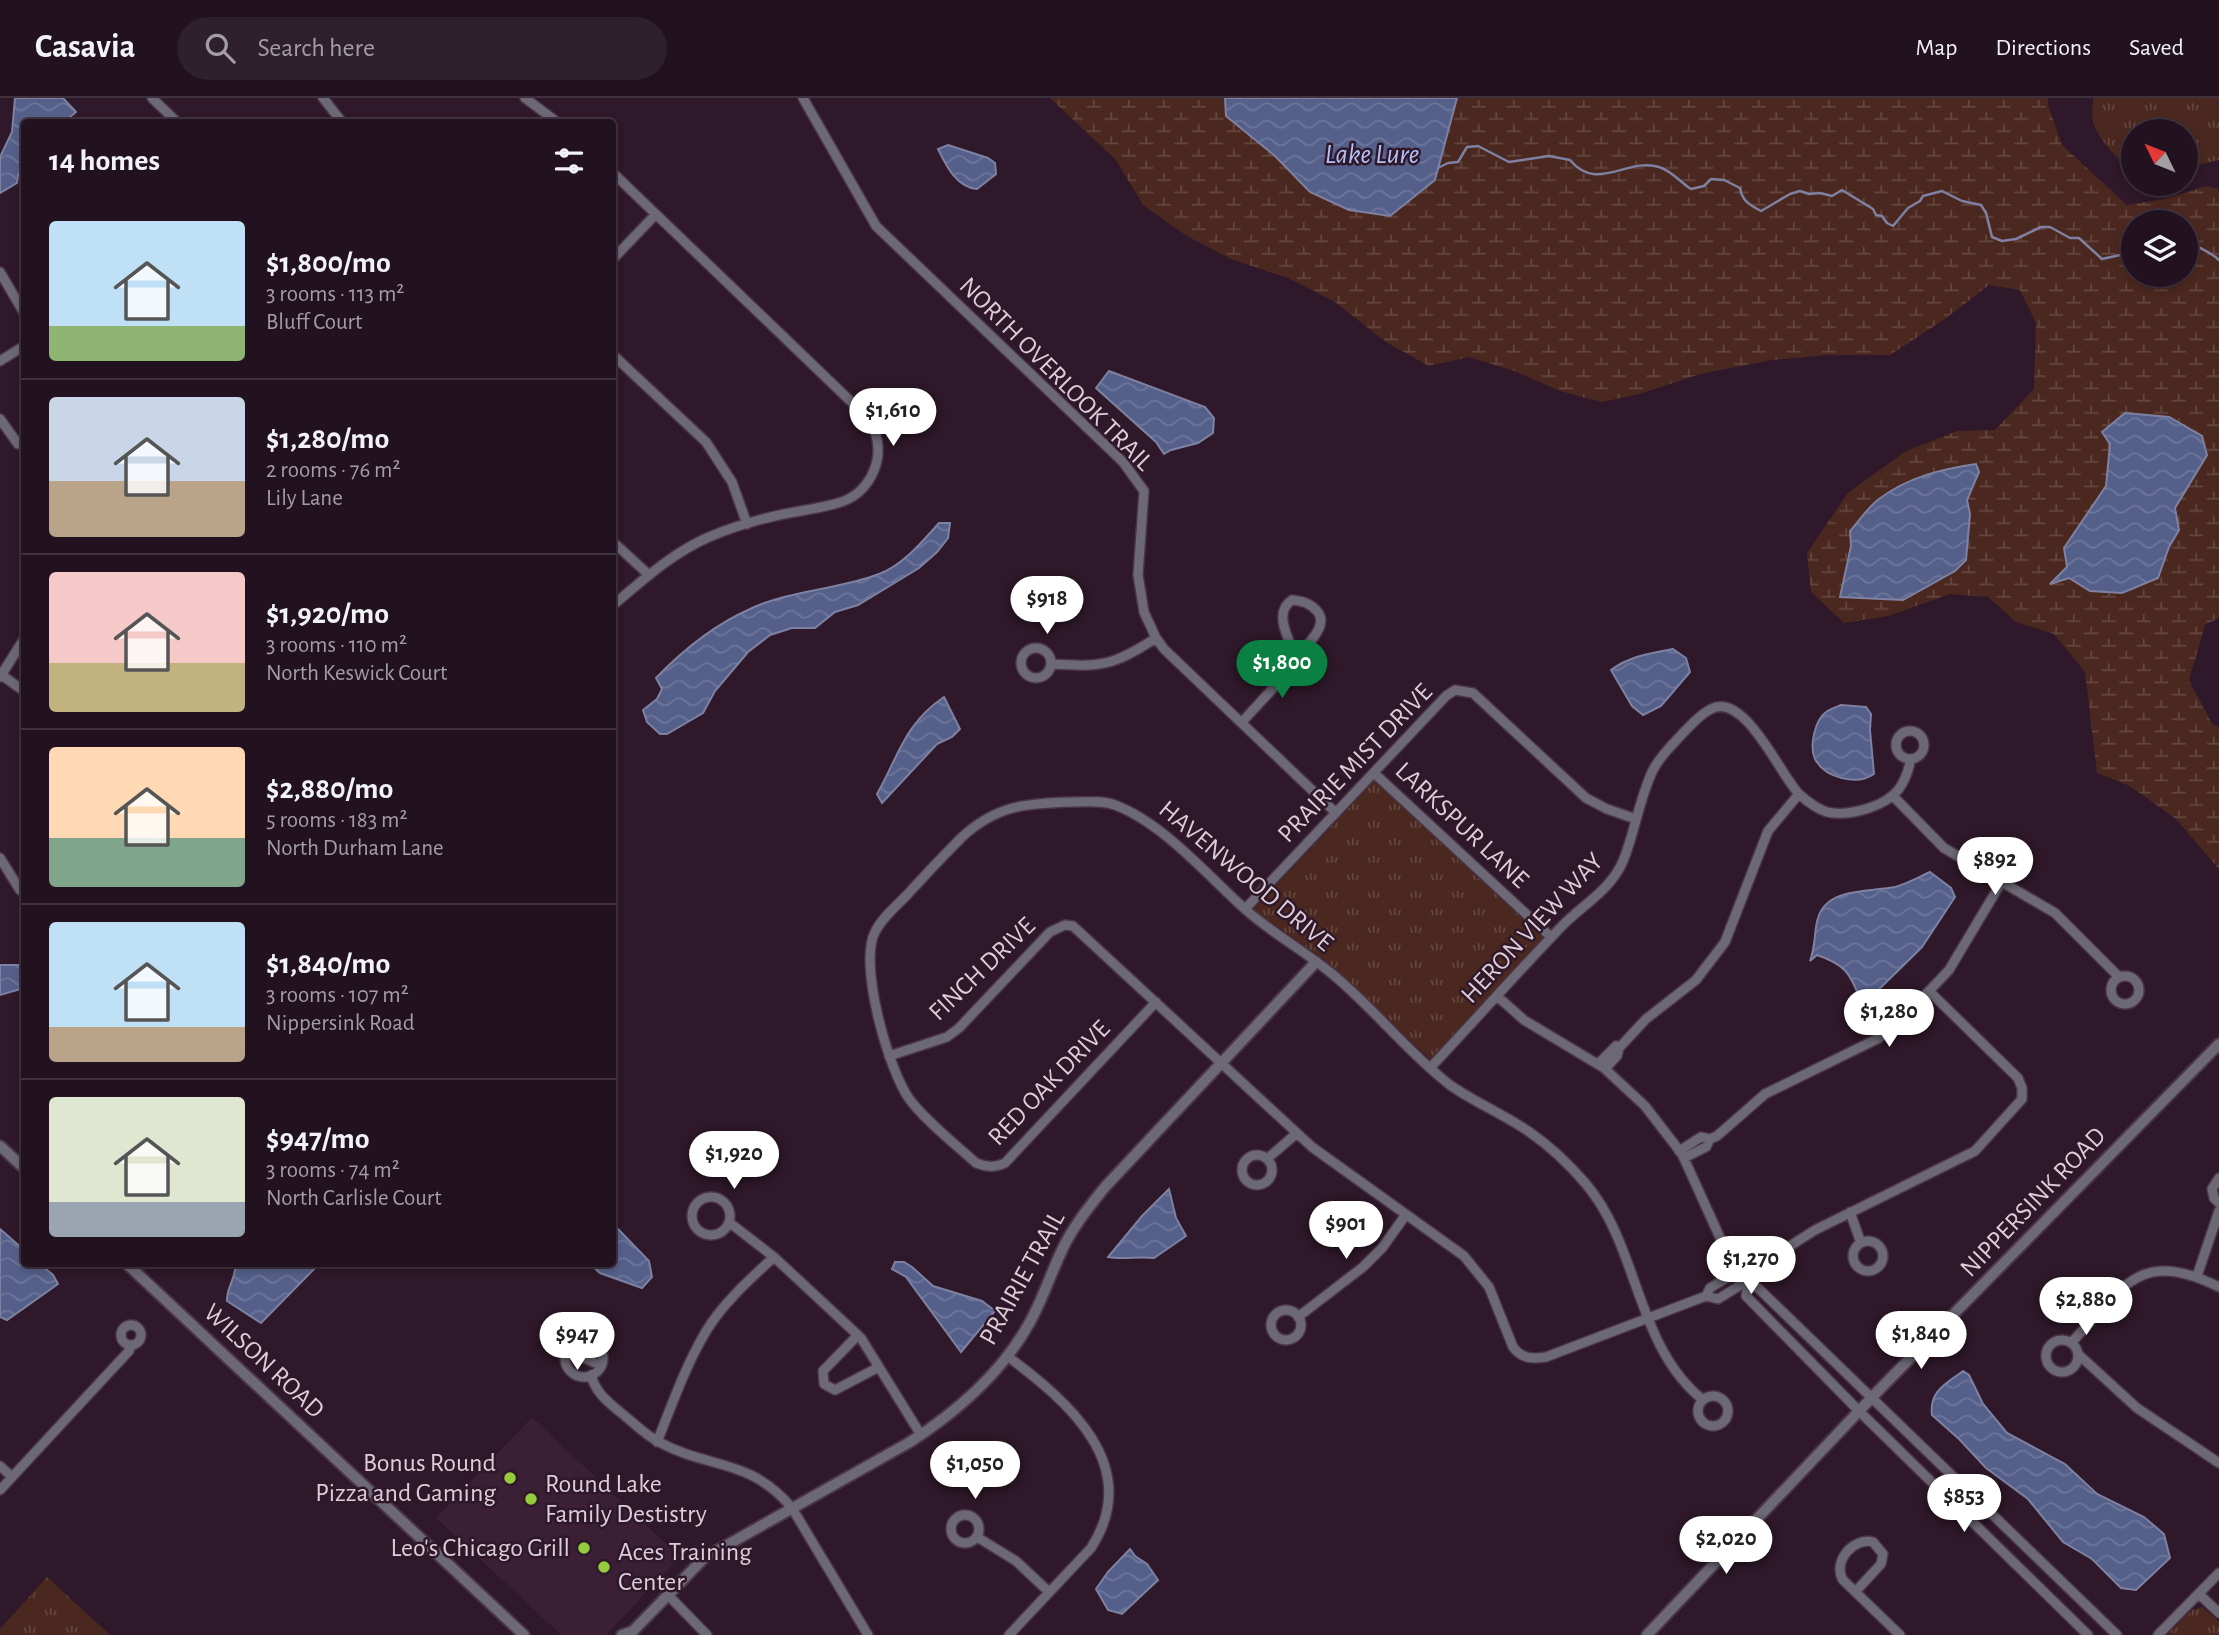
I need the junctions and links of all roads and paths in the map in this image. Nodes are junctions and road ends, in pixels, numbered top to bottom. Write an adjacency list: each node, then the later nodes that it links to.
1 (152, 98): 5 (street)
2 (323, 98): 6 (street)
3 (525, 98): 7 (street)
4 (803, 98): 22 (street, NORTH OVERLOOK TRAIL)
5 (174, 119)
6 (340, 119)
7 (553, 119)
8 (616, 177): 9 (street)
9 (656, 214): 10 (street); 18 (street)
10 (616, 256)
11 (0, 272): 12 (street)
12 (21, 308)
13 (21, 348): 15 (street)
14 (616, 358): 18 (street)
15 (0, 361)
16 (0, 419): 17 (street)
17 (18, 444)
18 (747, 524): 20 (street)
19 (616, 545): 20 (street)
20 (649, 575): 21 (street)
21 (616, 603)
22 (1156, 638): 25 (street); 28 (street, NORTH OVERLOOK TRAIL)
23 (21, 644): 26 (street)
24 (1296, 658): 24 (street); 28 (street)
25 (1051, 664)
26 (0, 675): 27 (street)
27 (21, 689)
28 (1242, 722): 33 (street, NORTH OVERLOOK TRAIL)
29 (1911, 759): 32 (street)
30 (1374, 773): 33 (street, PRAIRIE MIST DRIVE); 34 (street, PRAIRIE MIST DRIVE); 39 (street, LARKSPUR LANE)
31 (1799, 794): 32 (street); 34 (street, HERON VIEW WAY); 48 (street)
32 (1893, 796): 36 (street)
33 (1336, 813): 38 (street, PRAIRIE MIST DRIVE)
34 (1636, 819): 39 (street, HERON VIEW WAY)
35 (0, 858): 37 (street)
36 (2001, 883): 41 (street); 42 (street)
37 (20, 890)
38 (1245, 909): 40 (street, HAVENWOOD DRIVE); 46 (street, HAVENWOOD DRIVE)
39 (1552, 937): 43 (street, HERON VIEW WAY)
40 (1316, 962): 47 (street, PRAIRIE TRAIL); 49 (street, HAVENWOOD DRIVE)
41 (2119, 977)
42 (1929, 992): 52 (street); 58 (street)
43 (1497, 996): 48 (street); 49 (street, HERON VIEW WAY)
44 (1156, 1002): 46 (street, FINCH DRIVE); 46 (street, RED OAK DRIVE); 47 (street, FINCH DRIVE)
45 (2219, 1044): 81 (street, NIPPERSINK ROAD)
46 (889, 1056)
47 (1221, 1063): 50 (street, FINCH DRIVE); 77 (street, PRAIRIE TRAIL)
48 (1601, 1066): 52 (street)
49 (1431, 1067): 71 (street, HAVENWOOD DRIVE)
50 (1297, 1133): 53 (street); 59 (street, FINCH DRIVE)
51 (0, 1146): 54 (street)
52 (1682, 1154): 65 (street)
53 (1267, 1159)
54 (21, 1165)
55 (2219, 1178): 56 (street)
56 (2219, 1203)
57 (2219, 1210): 66 (street)
58 (1850, 1212): 61 (street); 62 (street)
59 (1405, 1216): 70 (street); 71 (street, FINCH DRIVE)
60 (730, 1223): 60 (street); 63 (street)
61 (1861, 1243)
62 (1776, 1255): 65 (street); 67 (street, FINCH DRIVE)
63 (774, 1257): 72 (street); 85 (street)
64 (130, 1267): 99 (street, WILSON ROAD)
65 (1738, 1271): 67 (street); 69 (street)
66 (2197, 1276): 68 (street); 73 (street)
67 (1751, 1284): 69 (street, FINCH DRIVE); 81 (street); 83 (street)
68 (2219, 1287)
69 (1706, 1296): 71 (street, FINCH DRIVE)
70 (1298, 1317)
71 (1647, 1318): 82 (street, HAVENWOOD DRIVE)
72 (858, 1335): 79 (street); 79 (street)
73 (2071, 1343): 76 (street); 76 (street)
74 (131, 1345): 88 (street)
75 (568, 1351): 78 (street); 78 (street); 80 (street)
76 (2078, 1354): 86 (street)
77 (1007, 1356): 84 (street, PRAIRIE TRAIL); 93 (street)
78 (600, 1365): 80 (street)
79 (879, 1367): 84 (street)
80 (591, 1376): 85 (street)
81 (1872, 1398): 83 (street, NIPPERSINK ROAD); 106 (street)
82 (1703, 1400)
83 (1860, 1412): 103 (street, NIPPERSINK ROAD); 105 (street)
84 (921, 1434): 90 (street, PRAIRIE TRAIL)
85 (657, 1442): 90 (street)
86 (2219, 1463)
87 (0, 1465): 88 (street)
88 (12, 1477): 89 (street)
89 (0, 1490)
90 (792, 1508): 96 (street, PRAIRIE TRAIL); 101 (street)
91 (977, 1537): 93 (street)
92 (2219, 1573): 95 (street)
93 (1048, 1591): 102 (street)
94 (1856, 1591): 94 (street); 104 (street)
95 (2199, 1594): 97 (street); 107 (street)
96 (668, 1595): 98 (street, PRAIRIE TRAIL); 100 (street)
97 (2219, 1613)
98 (629, 1634)
99 (524, 1635)
100 (707, 1635)
101 (868, 1635)
102 (1009, 1635)
103 (1647, 1635)
104 (1900, 1635)
105 (2088, 1635)
106 (2117, 1635)
107 (2158, 1635)

